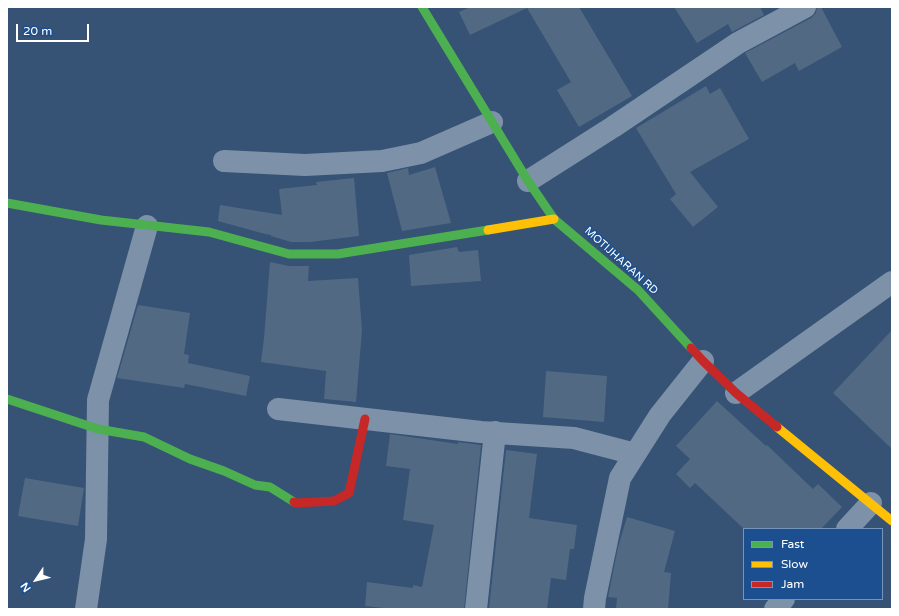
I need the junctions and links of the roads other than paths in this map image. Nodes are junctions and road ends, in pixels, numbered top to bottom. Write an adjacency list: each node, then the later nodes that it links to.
1 (422, 7): 3 (street, MOTIJHARAN RD)
2 (805, 7): 5 (street)
3 (492, 122): 4 (street); 5 (street, MOTIJHARAN RD)
4 (224, 161)
5 (528, 181): 7 (street, MOTIJHARAN RD)
6 (7, 203): 8 (street)
7 (554, 219): 8 (street); 10 (street, MOTIJHARAN RD)
8 (148, 226): 15 (street)
9 (892, 282): 11 (street)
10 (703, 361): 11 (street, MOTIJHARAN RD); 17 (street)
11 (736, 393): 18 (street, MOTIJHARAN RD)
12 (7, 399): 15 (street)
13 (278, 409): 14 (street)
14 (365, 419): 15 (street); 16 (street)
15 (98, 429): 22 (street)
16 (495, 432): 17 (street); 23 (street)
17 (635, 454): 24 (street)
18 (871, 503): 19 (street, MOTIJHARAN RD); 20 (street)
19 (892, 521)
20 (848, 528)
21 (783, 600): 25 (street)
22 (86, 609)
23 (476, 609)
24 (594, 609)
25 (775, 609)

